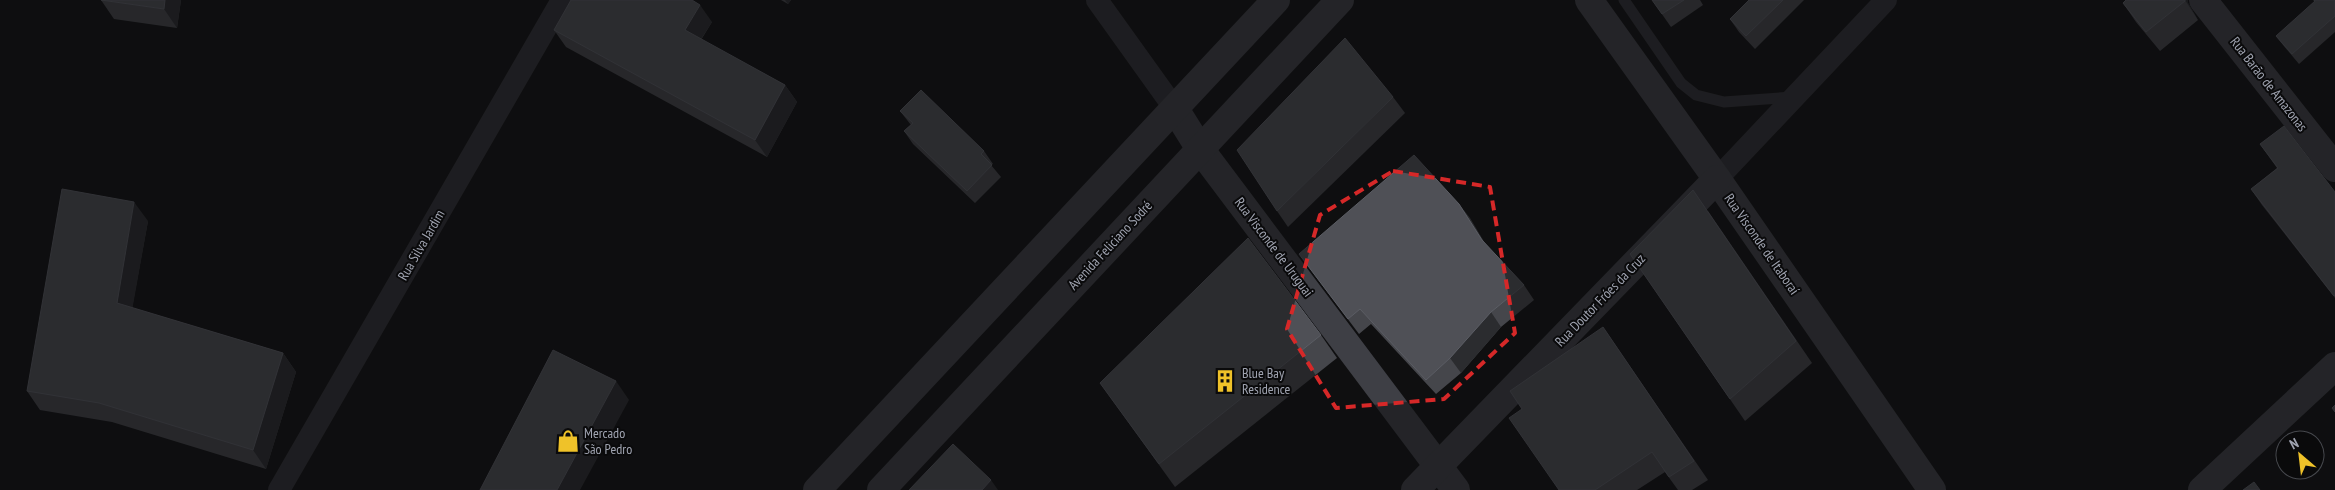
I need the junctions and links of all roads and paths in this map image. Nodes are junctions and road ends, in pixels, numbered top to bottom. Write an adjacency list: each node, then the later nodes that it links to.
1 (562, 0): 16 (street, Rua Silva Jardim)
2 (1097, 0): 10 (street, Rua Visconde de Uruguai)
3 (1276, 0): 10 (main road)
4 (1340, 0): 11 (main road, Avenida Feliciano Sodré)
5 (1588, 0): 13 (main road, Rua Visconde de Itaboraí)
6 (1624, 0): 9 (lane)
7 (1886, 0): 9 (street, Rua Doutor Fróes da Cruz)
8 (2203, 0): 12 (main road, Rua Barão de Amazonas)
9 (1794, 97): 13 (street, Rua Doutor Fróes da Cruz)
10 (1175, 109): 11 (main road, Rua Visconde de Uruguai); 17 (main road)
11 (1200, 149): 15 (main road, Rua Visconde de Uruguai); 18 (main road, Avenida Feliciano Sodré)
12 (2335, 168)
13 (1717, 179): 15 (main road, Rua Doutor Fróes da Cruz); 21 (main road, Rua Visconde de Itaboraí)
14 (2335, 366): 22 (main road)
15 (1440, 466): 19 (main road, Rua Doutor Fróes da Cruz); 20 (main road, Rua Visconde de Uruguai)
16 (279, 490)
17 (818, 490)
18 (881, 490)
19 (1415, 490)
20 (1456, 490)
21 (1932, 490)
22 (2202, 490)

